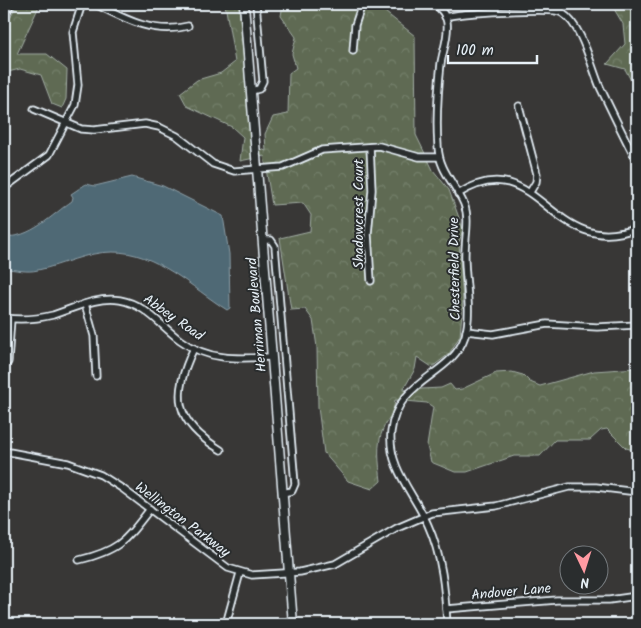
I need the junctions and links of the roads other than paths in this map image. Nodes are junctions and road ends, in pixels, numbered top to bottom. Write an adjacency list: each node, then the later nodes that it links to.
1 (8, 4): 9 (highway)
2 (82, 4): 17 (street)
3 (95, 4): 12 (street)
4 (244, 4): 14 (street, Herriman Boulevard)
5 (256, 4): 14 (street)
6 (362, 4): 13 (street)
7 (435, 4): 11 (street)
8 (561, 4): 10 (street)
9 (4, 12)
10 (562, 12): 11 (street); 20 (street)
11 (445, 17): 19 (street, Chesterfield Drive)
12 (188, 26)
13 (353, 51)
14 (251, 91): 21 (street, Herriman Boulevard)
15 (519, 106): 23 (street)
16 (34, 109): 17 (street)
17 (66, 124): 21 (street); 22 (street)
18 (370, 147): 19 (street); 21 (street); 27 (street, Shadowcrest Court)
19 (439, 157): 24 (street, Chesterfield Drive)
20 (637, 162)
21 (257, 170): 26 (street, Herriman Boulevard)
22 (4, 188)
23 (530, 192): 24 (street); 25 (street)
24 (458, 194): 32 (street, Chesterfield Drive)
25 (637, 228)
26 (263, 240): 34 (street, Herriman Boulevard); 40 (street)
27 (371, 281)
28 (85, 304): 30 (street, Abbey Road); 33 (street, Abbey Road); 36 (street)
29 (4, 318): 30 (street, Abbey Road)
30 (11, 319): 35 (street)
31 (637, 325): 32 (street)
32 (466, 331): 42 (street, Chesterfield Drive)
33 (194, 348): 34 (street, Abbey Road); 37 (street)
34 (272, 357): 40 (street, Herriman Boulevard)
35 (8, 362)
36 (96, 376)
37 (221, 450)
38 (4, 451): 41 (street, Wellington Parkway)
39 (637, 492): 42 (street, Wellington Parkway)
40 (282, 493): 45 (street, Herriman Boulevard)
41 (150, 509): 43 (street); 44 (street, Wellington Parkway)
42 (423, 516): 45 (street, Wellington Parkway); 47 (street, Chesterfield Drive)
43 (79, 560)
44 (240, 573): 45 (street, Wellington Parkway); 48 (street)
45 (289, 573): 49 (street, Herriman Boulevard)
46 (637, 596): 47 (street, Andover Lane)
47 (446, 609): 50 (street, Chesterfield Drive)
48 (226, 624)
49 (293, 624)
50 (447, 624)

